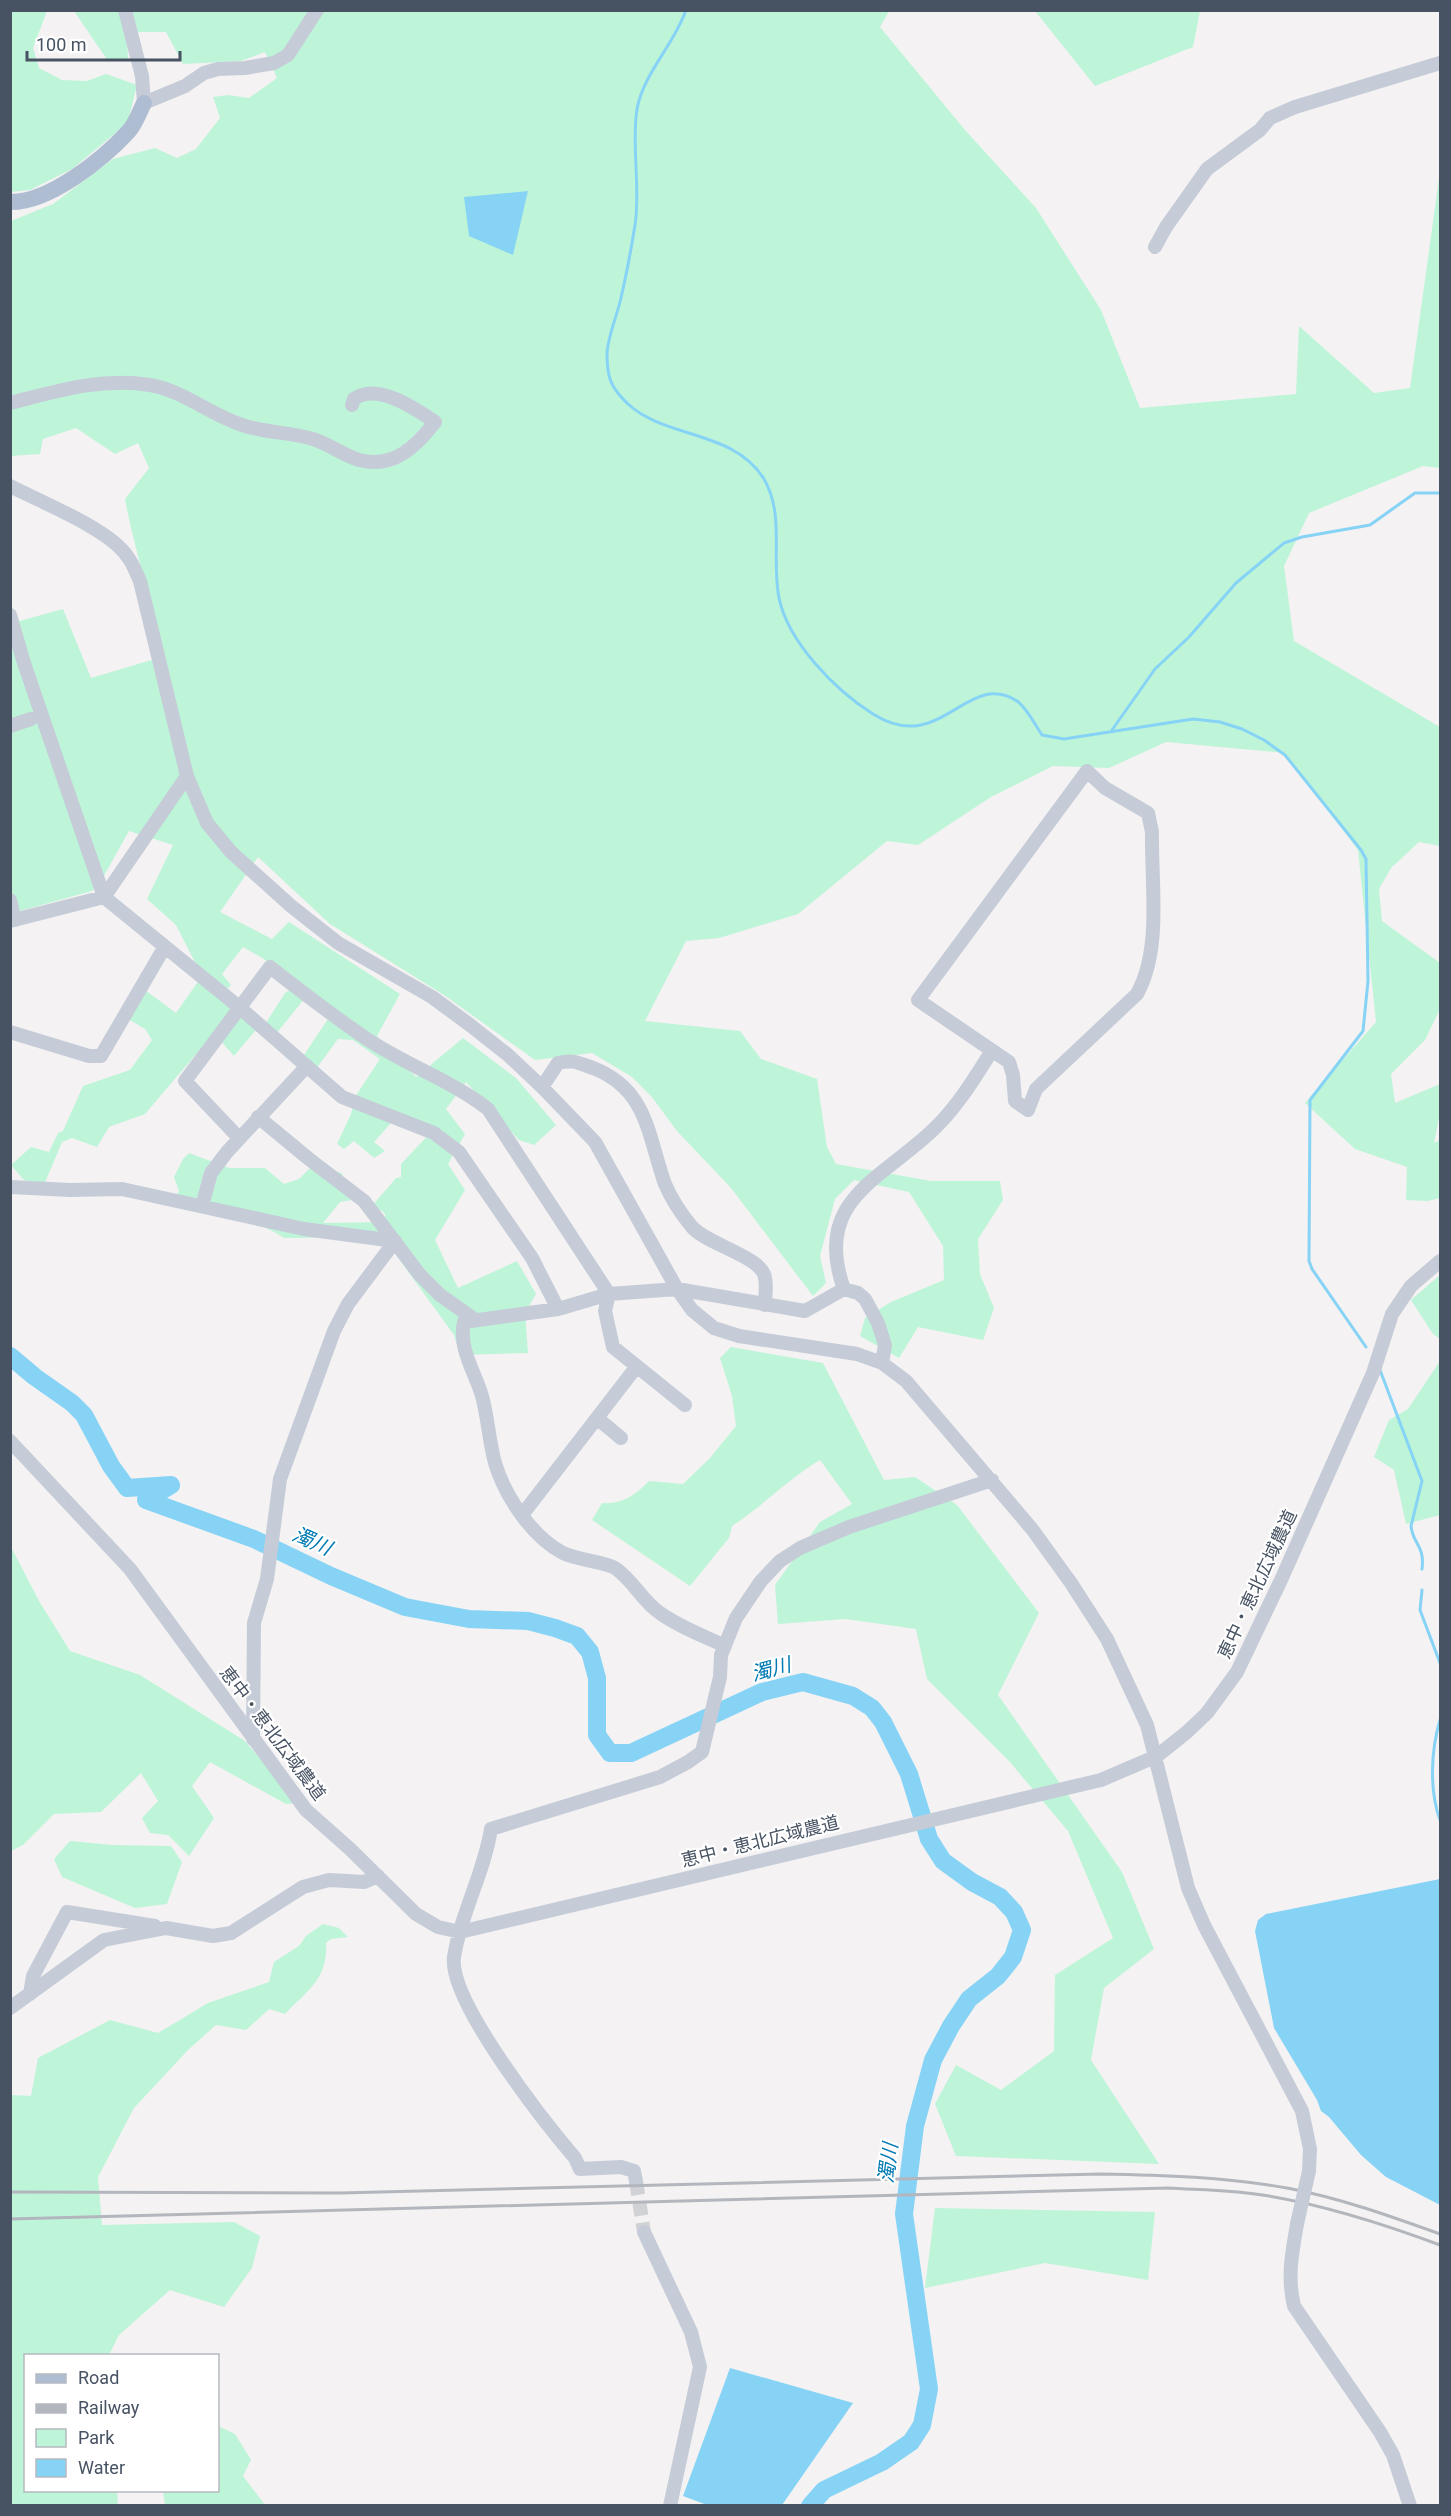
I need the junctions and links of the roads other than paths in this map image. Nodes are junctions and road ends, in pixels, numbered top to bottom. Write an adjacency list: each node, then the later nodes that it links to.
1 (125, 10): 4 (street)
2 (317, 10): 4 (street)
3 (1440, 63): 6 (street)
4 (144, 104): 5 (main road)
5 (10, 202)
6 (1155, 247)
7 (10, 403): 8 (street)
8 (352, 405)
9 (10, 486): 13 (street)
10 (10, 615): 14 (street)
11 (31, 719): 12 (street)
12 (10, 726)
13 (187, 776): 14 (street); 22 (street)
14 (104, 897): 16 (street); 17 (street)
15 (10, 900): 16 (street)
16 (13, 921)
17 (164, 948): 18 (street); 19 (street)
18 (239, 1007): 21 (street); 24 (street); 31 (street)
19 (10, 1032)
20 (991, 1052): 20 (street); 30 (street)
21 (307, 1066): 23 (street); 33 (street)
22 (542, 1087): 29 (street); 32 (street)
23 (258, 1117): 24 (street); 27 (street)
24 (239, 1138): 26 (street)
25 (10, 1187): 26 (street)
26 (202, 1206): 27 (street)
27 (395, 1241): 34 (street); 44 (street)
28 (1440, 1261): 45 (street, 恵中・恵北広域農道)
29 (677, 1289): 31 (street); 32 (street); 35 (street)
30 (844, 1289): 32 (street); 35 (street)
31 (609, 1294): 33 (street); 36 (street)
32 (765, 1305)
33 (558, 1309): 34 (street)
34 (474, 1319): 42 (street)
35 (882, 1363): 41 (street)
36 (637, 1366): 37 (street); 38 (street)
37 (685, 1405)
38 (597, 1418): 39 (street); 42 (street)
39 (621, 1438)
40 (10, 1441): 44 (street, 恵中・恵北広域農道)
41 (992, 1480): 43 (street); 45 (street)
42 (522, 1515): 43 (street)
43 (725, 1646): 48 (street)
44 (253, 1739): 46 (street, 恵中・恵北広域農道)
45 (1156, 1756): 48 (street, 恵中・恵北広域農道); 54 (street, bridge)
46 (378, 1876): 47 (street); 48 (street, 恵中・恵北広域農道)
47 (166, 1928): 49 (street); 49 (street)
48 (460, 1932): 51 (street)
49 (30, 1994): 50 (street)
50 (10, 2008)
51 (636, 2181)
52 (644, 2232): 53 (street)
53 (670, 2505)
54 (1410, 2505)

